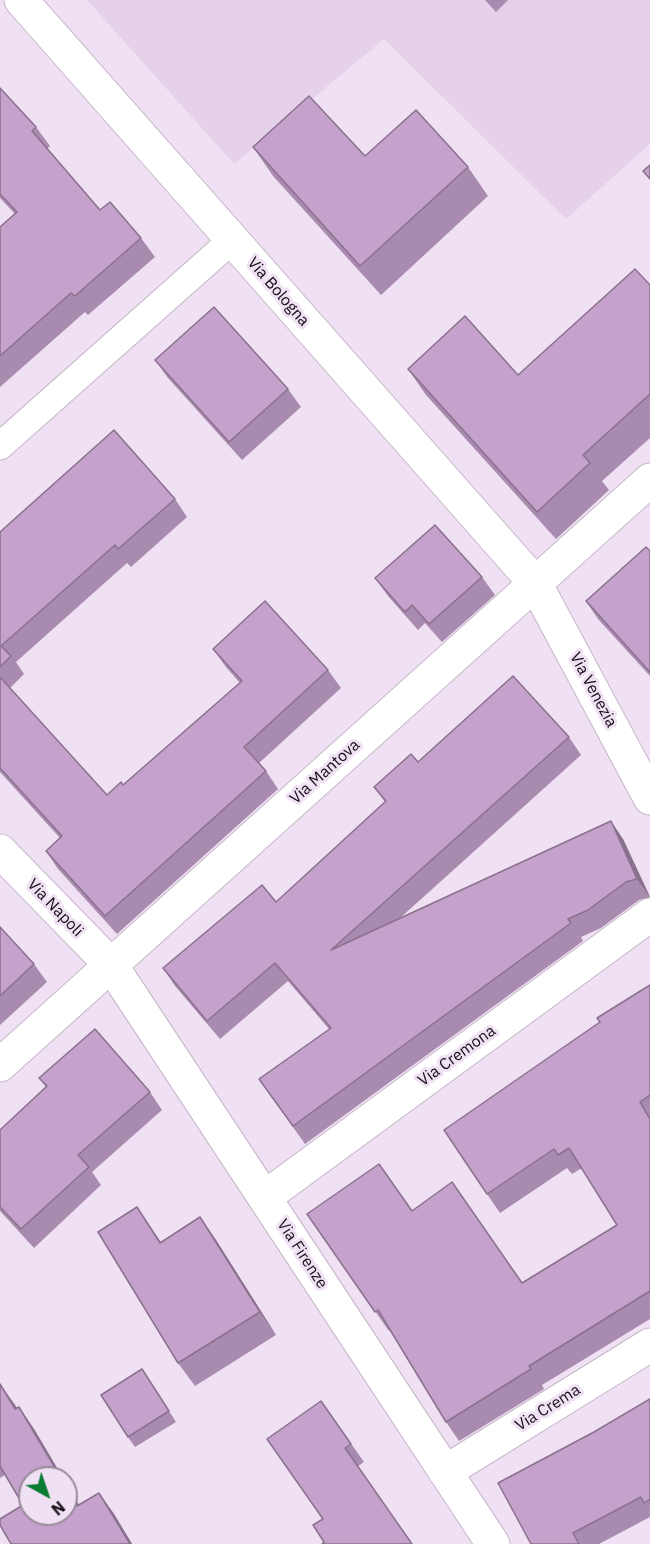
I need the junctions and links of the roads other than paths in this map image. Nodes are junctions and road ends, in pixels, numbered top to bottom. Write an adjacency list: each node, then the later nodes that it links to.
1 (21, 0): 2 (street, Via Bologna)
2 (232, 240): 3 (lane); 5 (street, Via Bologna)
3 (0, 446)
4 (650, 480): 5 (street, Via Mantova)
5 (535, 583): 6 (street, Via Venezia); 9 (street, Via Mantova)
6 (650, 798)
7 (0, 851): 9 (street, Via Napoli)
8 (650, 915): 11 (street, Via Cremona)
9 (111, 965): 10 (street, Via Mantova); 11 (street, Via Firenze)
10 (0, 1065)
11 (265, 1197): 13 (street, Via Firenze)
12 (650, 1344): 13 (street, Via Crema)
13 (445, 1472): 14 (street, Via Firenze)
14 (493, 1544)

